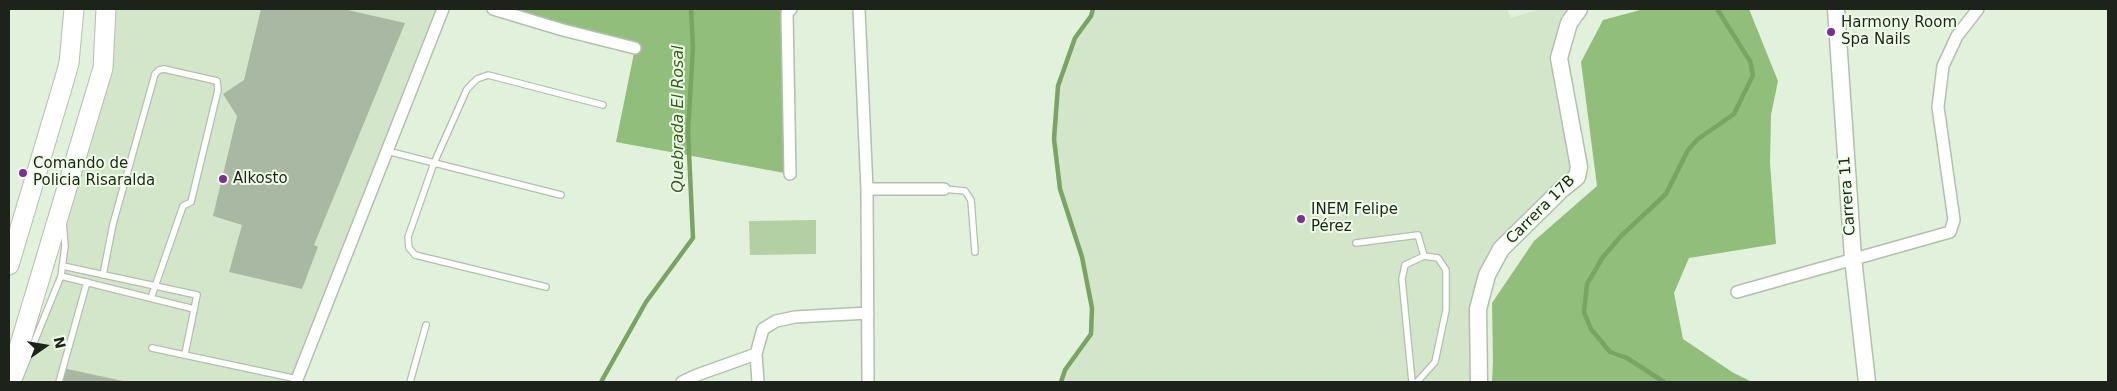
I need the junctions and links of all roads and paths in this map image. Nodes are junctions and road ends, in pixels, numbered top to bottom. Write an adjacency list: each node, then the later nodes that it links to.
1 (74, 9): 23 (main road)
2 (106, 9): 18 (main road)
3 (443, 9): 12 (street)
4 (493, 9): 10 (street)
5 (791, 9): 14 (street)
6 (859, 9): 15 (street)
7 (1579, 9): 48 (street, Carrera 17B)
8 (1836, 9): 22 (street, Carrera 11)
9 (1978, 9): 22 (street)
10 (635, 48)
11 (603, 105): 13 (lane)
12 (387, 151): 13 (lane); 39 (street)
13 (434, 163): 17 (lane); 29 (lane)
14 (790, 174)
15 (868, 189): 16 (street); 33 (street)
16 (944, 189): 20 (lane)
17 (561, 196)
18 (60, 207): 24 (lane); 38 (main road)
19 (1356, 243): 21 (lane)
20 (975, 252)
21 (1424, 256): 46 (lane); 47 (lane)
22 (1853, 258): 30 (street); 49 (street, Carrera 11)
23 (9, 265)
24 (63, 266): 25 (lane); 26 (lane)
25 (103, 275): 28 (lane); 28 (lane)
26 (61, 276): 27 (lane); 40 (lane)
27 (87, 282): 31 (lane); 41 (lane)
28 (155, 286): 31 (lane); 32 (lane)
29 (546, 287)
30 (1736, 292)
31 (151, 298): 32 (lane)
32 (194, 309): 36 (lane)
33 (868, 313): 37 (street); 45 (street)
34 (426, 325): 42 (lane)
35 (152, 348): 36 (lane)
36 (185, 354): 39 (lane)
37 (756, 354): 43 (street); 44 (street)
38 (9, 381)
39 (297, 381)
40 (18, 382)
41 (59, 382)
42 (410, 382)
43 (682, 382)
44 (758, 382)
45 (868, 382)
46 (1412, 382)
47 (1417, 382)
48 (1479, 382)
49 (1867, 382)

